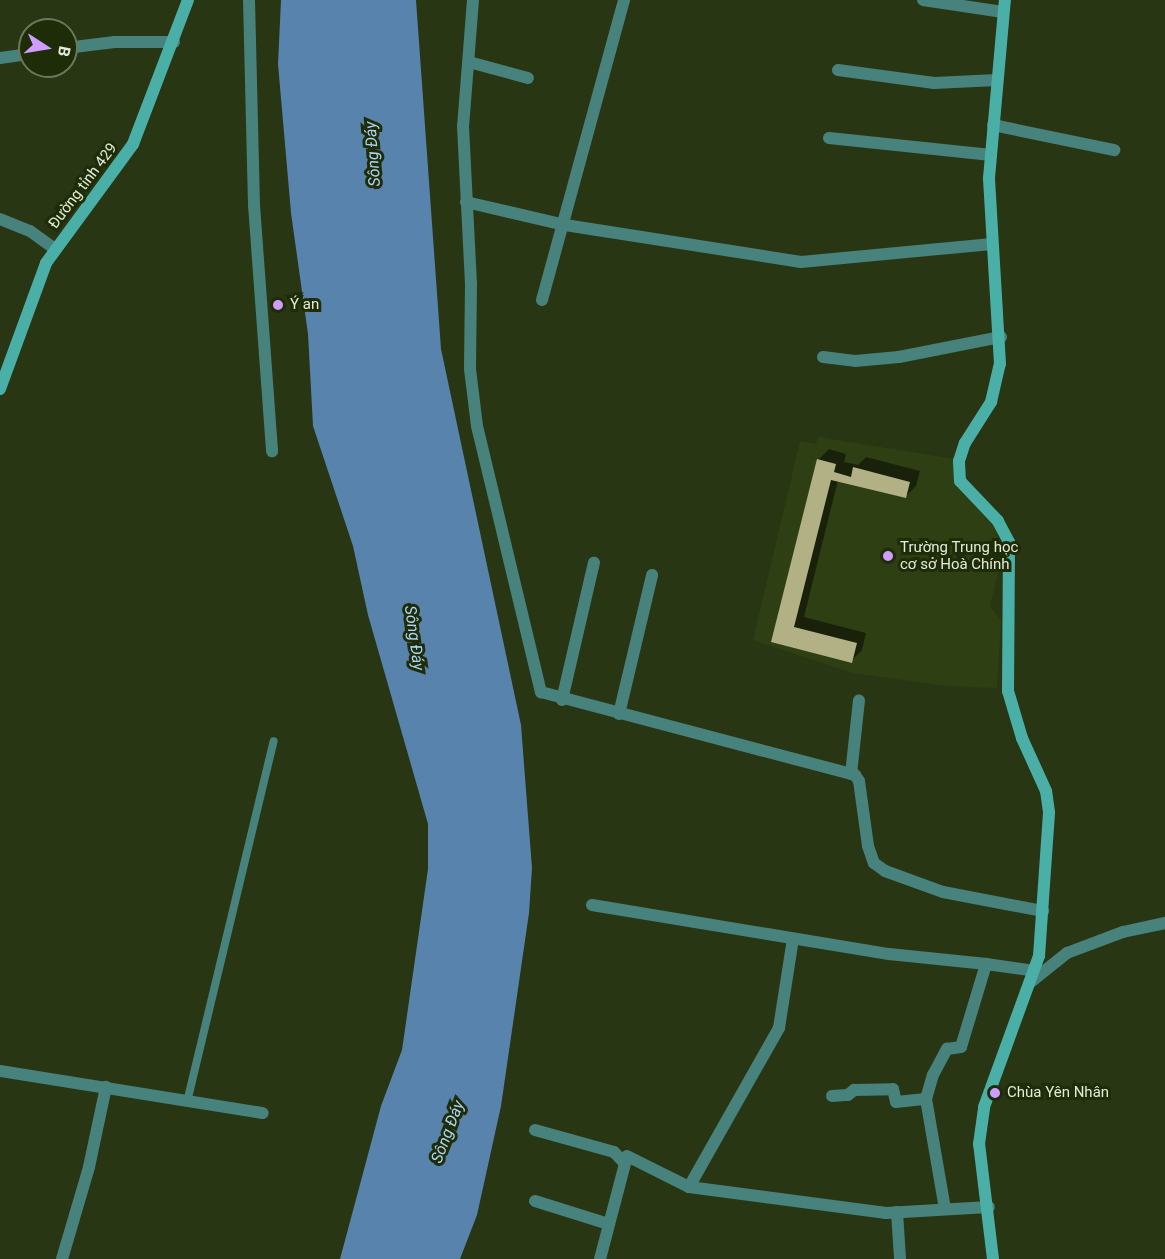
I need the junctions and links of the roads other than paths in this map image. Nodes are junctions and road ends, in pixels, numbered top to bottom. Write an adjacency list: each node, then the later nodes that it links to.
1 (188, 0): 7 (street, Đường tỉnh 429)
2 (249, 0): 28 (street)
3 (474, 0): 11 (street)
4 (624, 0): 21 (street)
5 (923, 0): 6 (street)
6 (1004, 6): 14 (street)
7 (174, 42): 8 (street); 23 (street, Đường tỉnh 429)
8 (78, 47)
9 (18, 56): 10 (street)
10 (0, 58)
11 (469, 62): 13 (street); 19 (street)
12 (838, 70): 14 (street)
13 (528, 78)
14 (997, 80): 15 (street)
15 (993, 125): 17 (street); 18 (street)
16 (829, 138): 18 (street)
17 (1114, 150)
18 (991, 155): 22 (street)
19 (466, 202): 21 (street); 31 (street)
20 (0, 219): 23 (street)
21 (565, 225): 22 (street); 24 (street)
22 (992, 244): 25 (street)
23 (55, 249): 27 (street, Đường tỉnh 429)
24 (542, 300)
25 (1001, 337): 26 (street); 37 (street)
26 (823, 357)
27 (0, 389)
28 (272, 451)
29 (594, 563): 31 (street)
30 (652, 574): 33 (street)
31 (561, 700): 33 (street)
32 (858, 700): 35 (street)
33 (619, 714): 35 (street)
34 (274, 741): 47 (lane)
35 (851, 774): 37 (street)
36 (592, 905): 39 (street)
37 (1043, 911): 41 (street)
38 (1165, 923): 42 (street)
39 (793, 939): 40 (street); 51 (street)
40 (986, 964): 41 (street); 46 (street)
41 (1035, 971): 42 (street)
42 (1028, 983): 53 (street)
43 (0, 1071): 44 (street)
44 (106, 1088): 47 (street); 57 (street)
45 (832, 1096): 46 (street)
46 (926, 1099): 54 (street)
47 (187, 1102): 48 (street)
48 (263, 1113)
49 (535, 1130): 50 (street)
50 (625, 1164): 51 (street); 56 (street)
51 (690, 1187): 55 (street)
52 (535, 1201): 56 (street)
53 (989, 1207): 54 (street); 60 (street)
54 (945, 1209): 55 (street)
55 (897, 1212): 59 (street)
56 (609, 1224): 58 (street)
57 (62, 1259)
58 (600, 1259)
59 (900, 1259)
60 (993, 1259)

